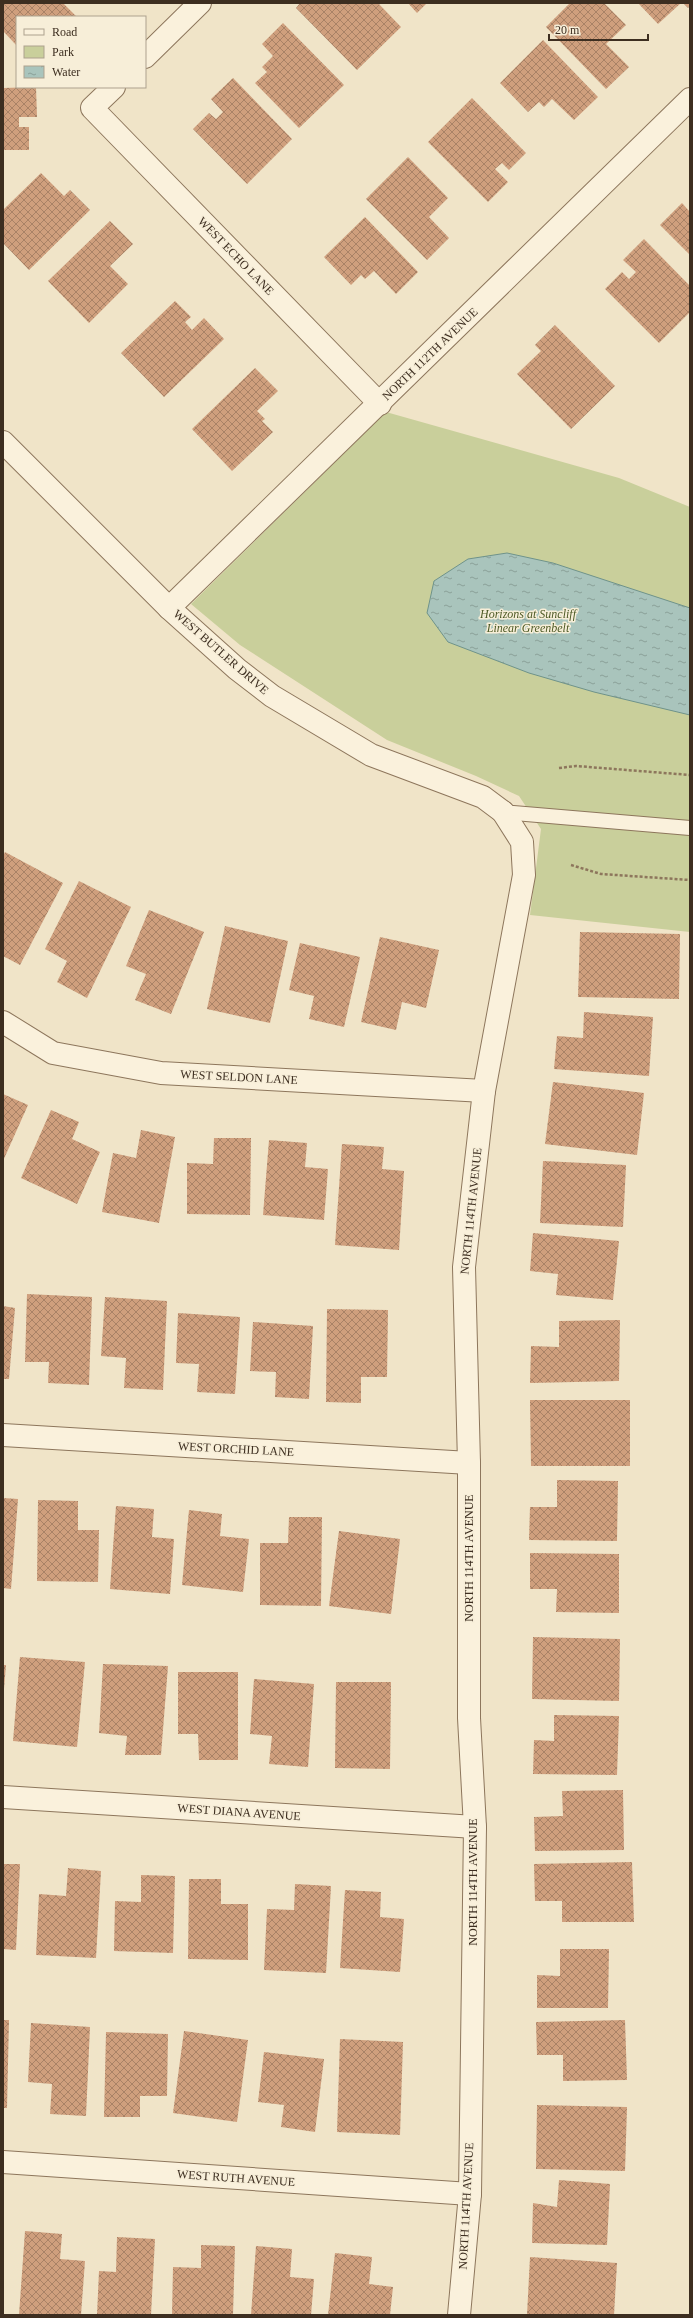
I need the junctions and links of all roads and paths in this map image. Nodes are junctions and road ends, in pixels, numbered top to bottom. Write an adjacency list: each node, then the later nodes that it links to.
1 (200, 3): 2 (street)
2 (146, 56)
3 (113, 88): 5 (street, WEST ECHO LANE)
4 (690, 99): 5 (street, NORTH 112TH AVENUE)
5 (380, 404): 7 (street, NORTH 112TH AVENUE)
6 (3, 442): 7 (street, WEST BUTLER DRIVE)
7 (169, 608): 10 (street, WEST BUTLER DRIVE)
8 (559, 768): 9 (path)
9 (690, 775)
10 (503, 812): 11 (lane); 15 (street, NORTH 114TH AVENUE)
11 (690, 828)
12 (571, 865): 13 (path)
13 (690, 880)
14 (3, 1022): 15 (street, WEST SELDON LANE)
15 (484, 1091): 17 (street, NORTH 114TH AVENUE)
16 (3, 1435): 17 (street, WEST ORCHID LANE)
17 (469, 1463): 19 (street, NORTH 114TH AVENUE)
18 (3, 1797): 19 (street, WEST DIANA AVENUE)
19 (475, 1827): 21 (street, NORTH 114TH AVENUE)
20 (3, 2162): 21 (street, WEST RUTH AVENUE)
21 (470, 2194): 22 (street, NORTH 114TH AVENUE)
22 (459, 2315)

